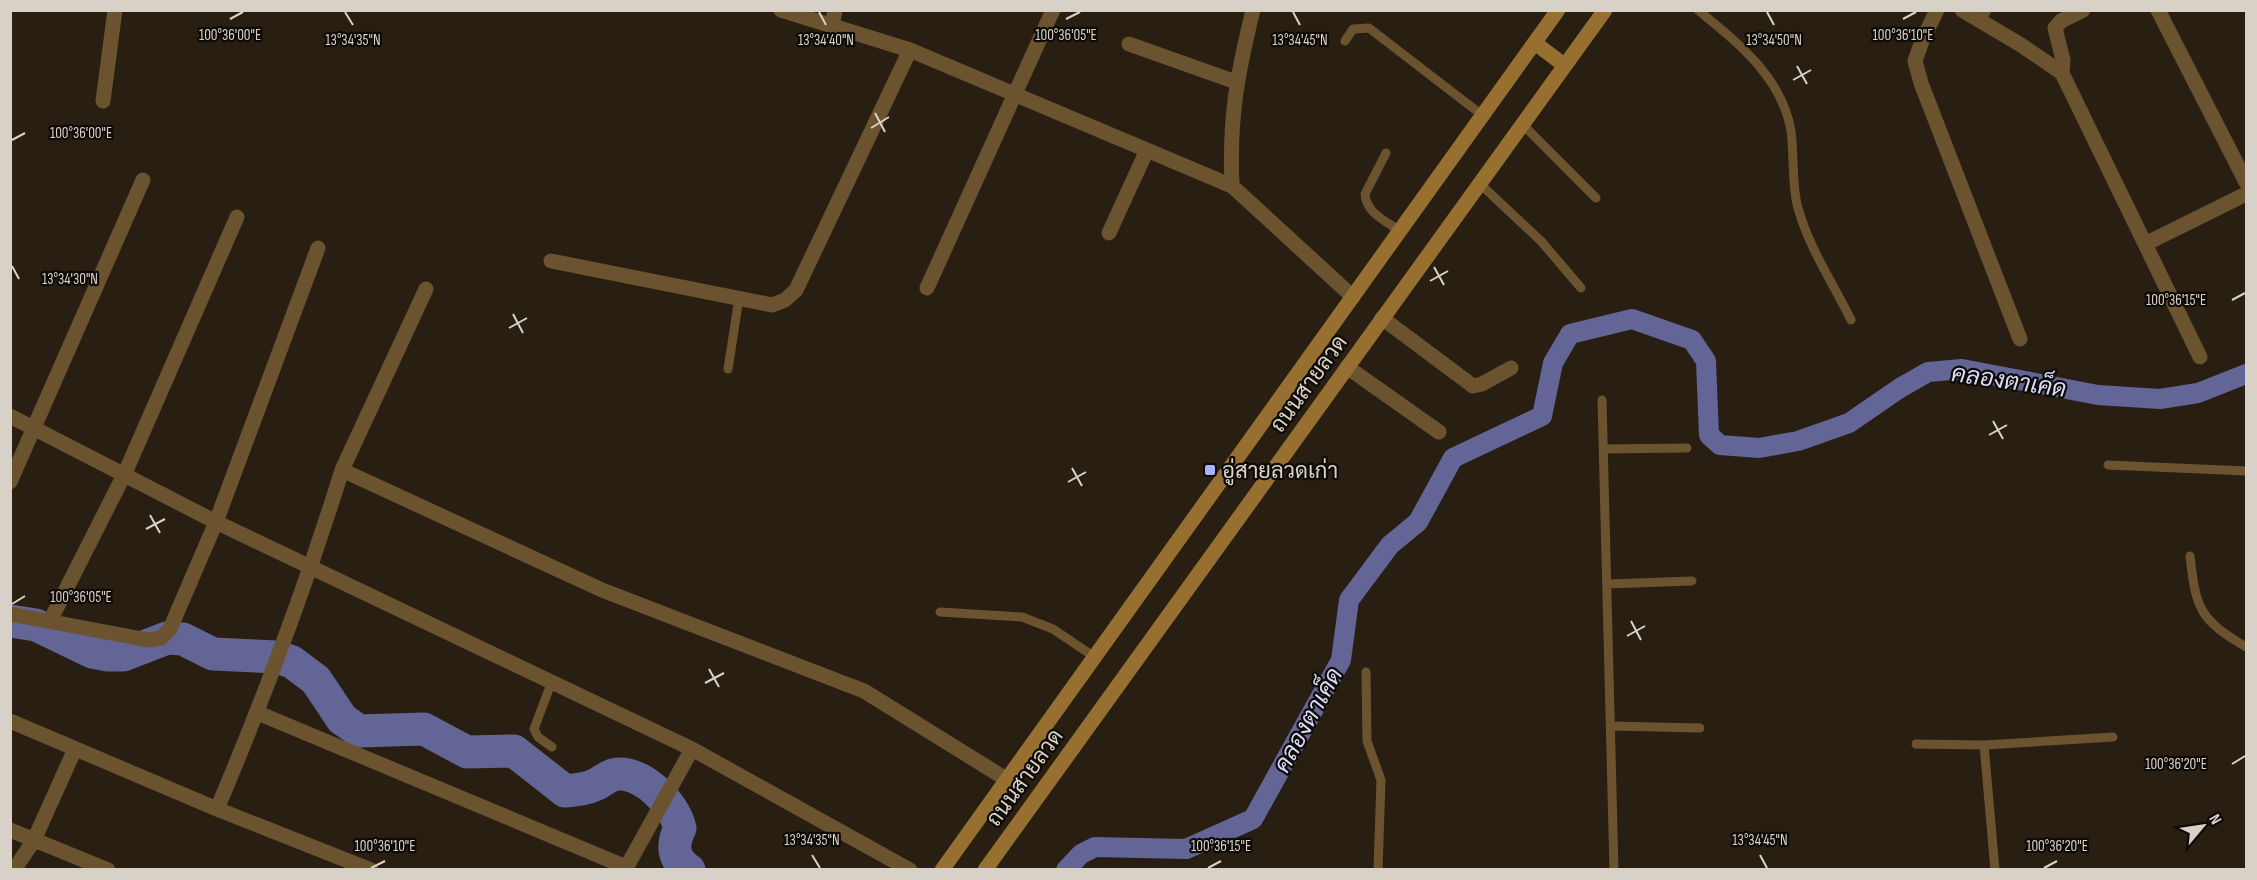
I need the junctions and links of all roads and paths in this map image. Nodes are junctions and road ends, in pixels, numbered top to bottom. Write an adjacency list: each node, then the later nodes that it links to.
1 (115, 10): 22 (street)
2 (780, 10): 13 (street)
3 (1053, 10): 21 (street)
4 (1252, 10): 20 (street)
5 (1558, 10): 15 (main road, ถนนสายลวด)
6 (1605, 10): 18 (main road, ถนนสายลวด)
7 (1698, 10): 45 (lane)
8 (1937, 10): 46 (street)
9 (1962, 10): 12 (street)
10 (2083, 10): 19 (street)
11 (2158, 10): 28 (street)
12 (1984, 16): 19 (street)
13 (833, 18): 17 (street)
14 (1346, 42): 23 (lane)
15 (1535, 43): 18 (main road); 23 (main road, ถนนสายลวด)
16 (1129, 44): 20 (street)
17 (910, 50): 21 (street); 43 (street)
18 (1564, 65): 24 (main road, ถนนสายลวด)
19 (2062, 73): 36 (street)
20 (1236, 82): 30 (street)
21 (1017, 94): 25 (street); 39 (street)
22 (103, 101)
23 (1482, 115): 34 (main road, ถนนสายลวด)
24 (1522, 124): 29 (main road, ถนนสายลวด); 32 (lane)
25 (1147, 150): 30 (street); 35 (street)
26 (1386, 153): 34 (lane)
27 (143, 180): 53 (street)
28 (2247, 182)
29 (1479, 183): 40 (lane); 44 (main road, ถนนสายลวด)
30 (1232, 186): 42 (street)
31 (2247, 194): 36 (street)
32 (1596, 198)
33 (237, 217): 60 (street)
34 (1400, 231): 42 (main road, ถนนสายลวด)
35 (1109, 233)
36 (2145, 244): 47 (street)
37 (318, 248): 62 (street)
38 (551, 261): 43 (street)
39 (927, 288)
40 (1581, 288)
41 (426, 289): 58 (street)
42 (1353, 297): 71 (main road, ถนนสายลวด)
43 (739, 298): 50 (lane)
44 (1382, 318): 48 (main road, ถนนสายลวด); 49 (street)
45 (1851, 320)
46 (2020, 339)
47 (2200, 357)
48 (1347, 367): 54 (street); 94 (main road, ถนนสายลวด)
49 (1511, 368)
50 (728, 369)
51 (1602, 400): 56 (lane)
52 (10, 416): 53 (street)
53 (33, 427): 60 (street); 61 (street)
54 (1439, 432)
55 (1687, 448): 56 (lane)
56 (1604, 449): 66 (lane)
57 (2108, 465): 59 (lane)
58 (342, 470): 64 (street); 84 (street)
59 (2247, 471)
60 (124, 473): 62 (street); 69 (street)
61 (10, 482)
62 (216, 522): 64 (street); 69 (street)
63 (2190, 556): 70 (lane)
64 (312, 568): 73 (street); 74 (street)
65 (1692, 581): 66 (lane)
66 (1607, 584): 76 (lane)
67 (940, 612): 71 (lane)
68 (10, 614): 69 (street)
69 (50, 621)
70 (2247, 647)
71 (1093, 656): 84 (main road, ถนนสายลวด)
72 (1366, 672): 95 (lane)
73 (552, 681): 81 (lane); 83 (street)
74 (258, 713): 85 (street); 88 (street)
75 (10, 721): 82 (street)
76 (1611, 726): 77 (lane); 96 (lane)
77 (1700, 728)
78 (2113, 737): 80 (lane)
79 (1916, 744): 80 (lane)
80 (1984, 745): 97 (lane)
81 (552, 747)
82 (75, 748): 85 (street); 87 (street)
83 (692, 749): 88 (street); 92 (street)
84 (1006, 779): 93 (main road, ถนนสายลวด)
85 (217, 809): 91 (street)
86 (10, 830): 87 (street)
87 (34, 840): 89 (street); 90 (street)
88 (626, 868)
89 (14, 870)
90 (108, 870)
91 (370, 870)
92 (910, 870)
93 (942, 870)
94 (985, 870)
95 (1378, 870)
96 (1614, 870)
97 (1995, 870)

